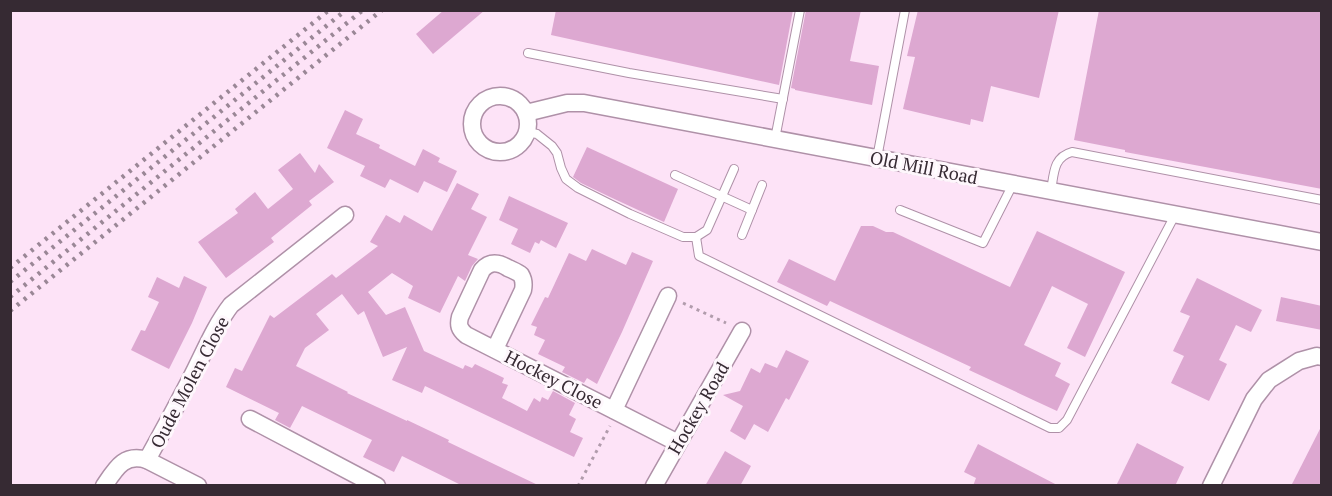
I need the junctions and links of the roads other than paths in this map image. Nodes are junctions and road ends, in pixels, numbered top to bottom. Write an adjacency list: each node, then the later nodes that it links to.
1 (800, 10): 4 (lane)
2 (906, 10): 8 (lane)
3 (528, 53): 4 (lane)
4 (783, 99): 7 (lane)
5 (526, 113): 6 (street); 6 (street); 7 (street, Old Mill Road)
6 (528, 132): 21 (lane)
7 (776, 139): 8 (street, Old Mill Road)
8 (877, 158): 11 (street, Old Mill Road)
9 (734, 169): 14 (lane)
10 (675, 175): 14 (lane)
11 (1012, 184): 13 (street, Old Mill Road); 17 (lane)
12 (762, 185): 16 (lane)
13 (1051, 191): 15 (lane); 18 (street, Old Mill Road)
14 (722, 196): 16 (lane); 21 (lane)
15 (1322, 200)
16 (752, 210): 20 (lane)
17 (900, 210)
18 (1175, 214): 21 (lane); 22 (street, Old Mill Road)
19 (345, 215): 30 (street, Oude Molen Close)
20 (742, 235)
21 (696, 237)
22 (1322, 242)
23 (668, 296): 27 (street, Hockey Close)
24 (742, 331): 29 (street, Hockey Road)
25 (495, 349): 25 (street, Hockey Close); 27 (street, Hockey Close)
26 (1322, 357): 35 (street)
27 (616, 411): 29 (street, Hockey Close)
28 (250, 419): 33 (street)
29 (678, 443): 34 (street, Hockey Road)
30 (147, 460): 31 (street); 32 (street)
31 (104, 486)
32 (198, 486)
33 (377, 486)
34 (654, 486)
35 (1211, 486)

